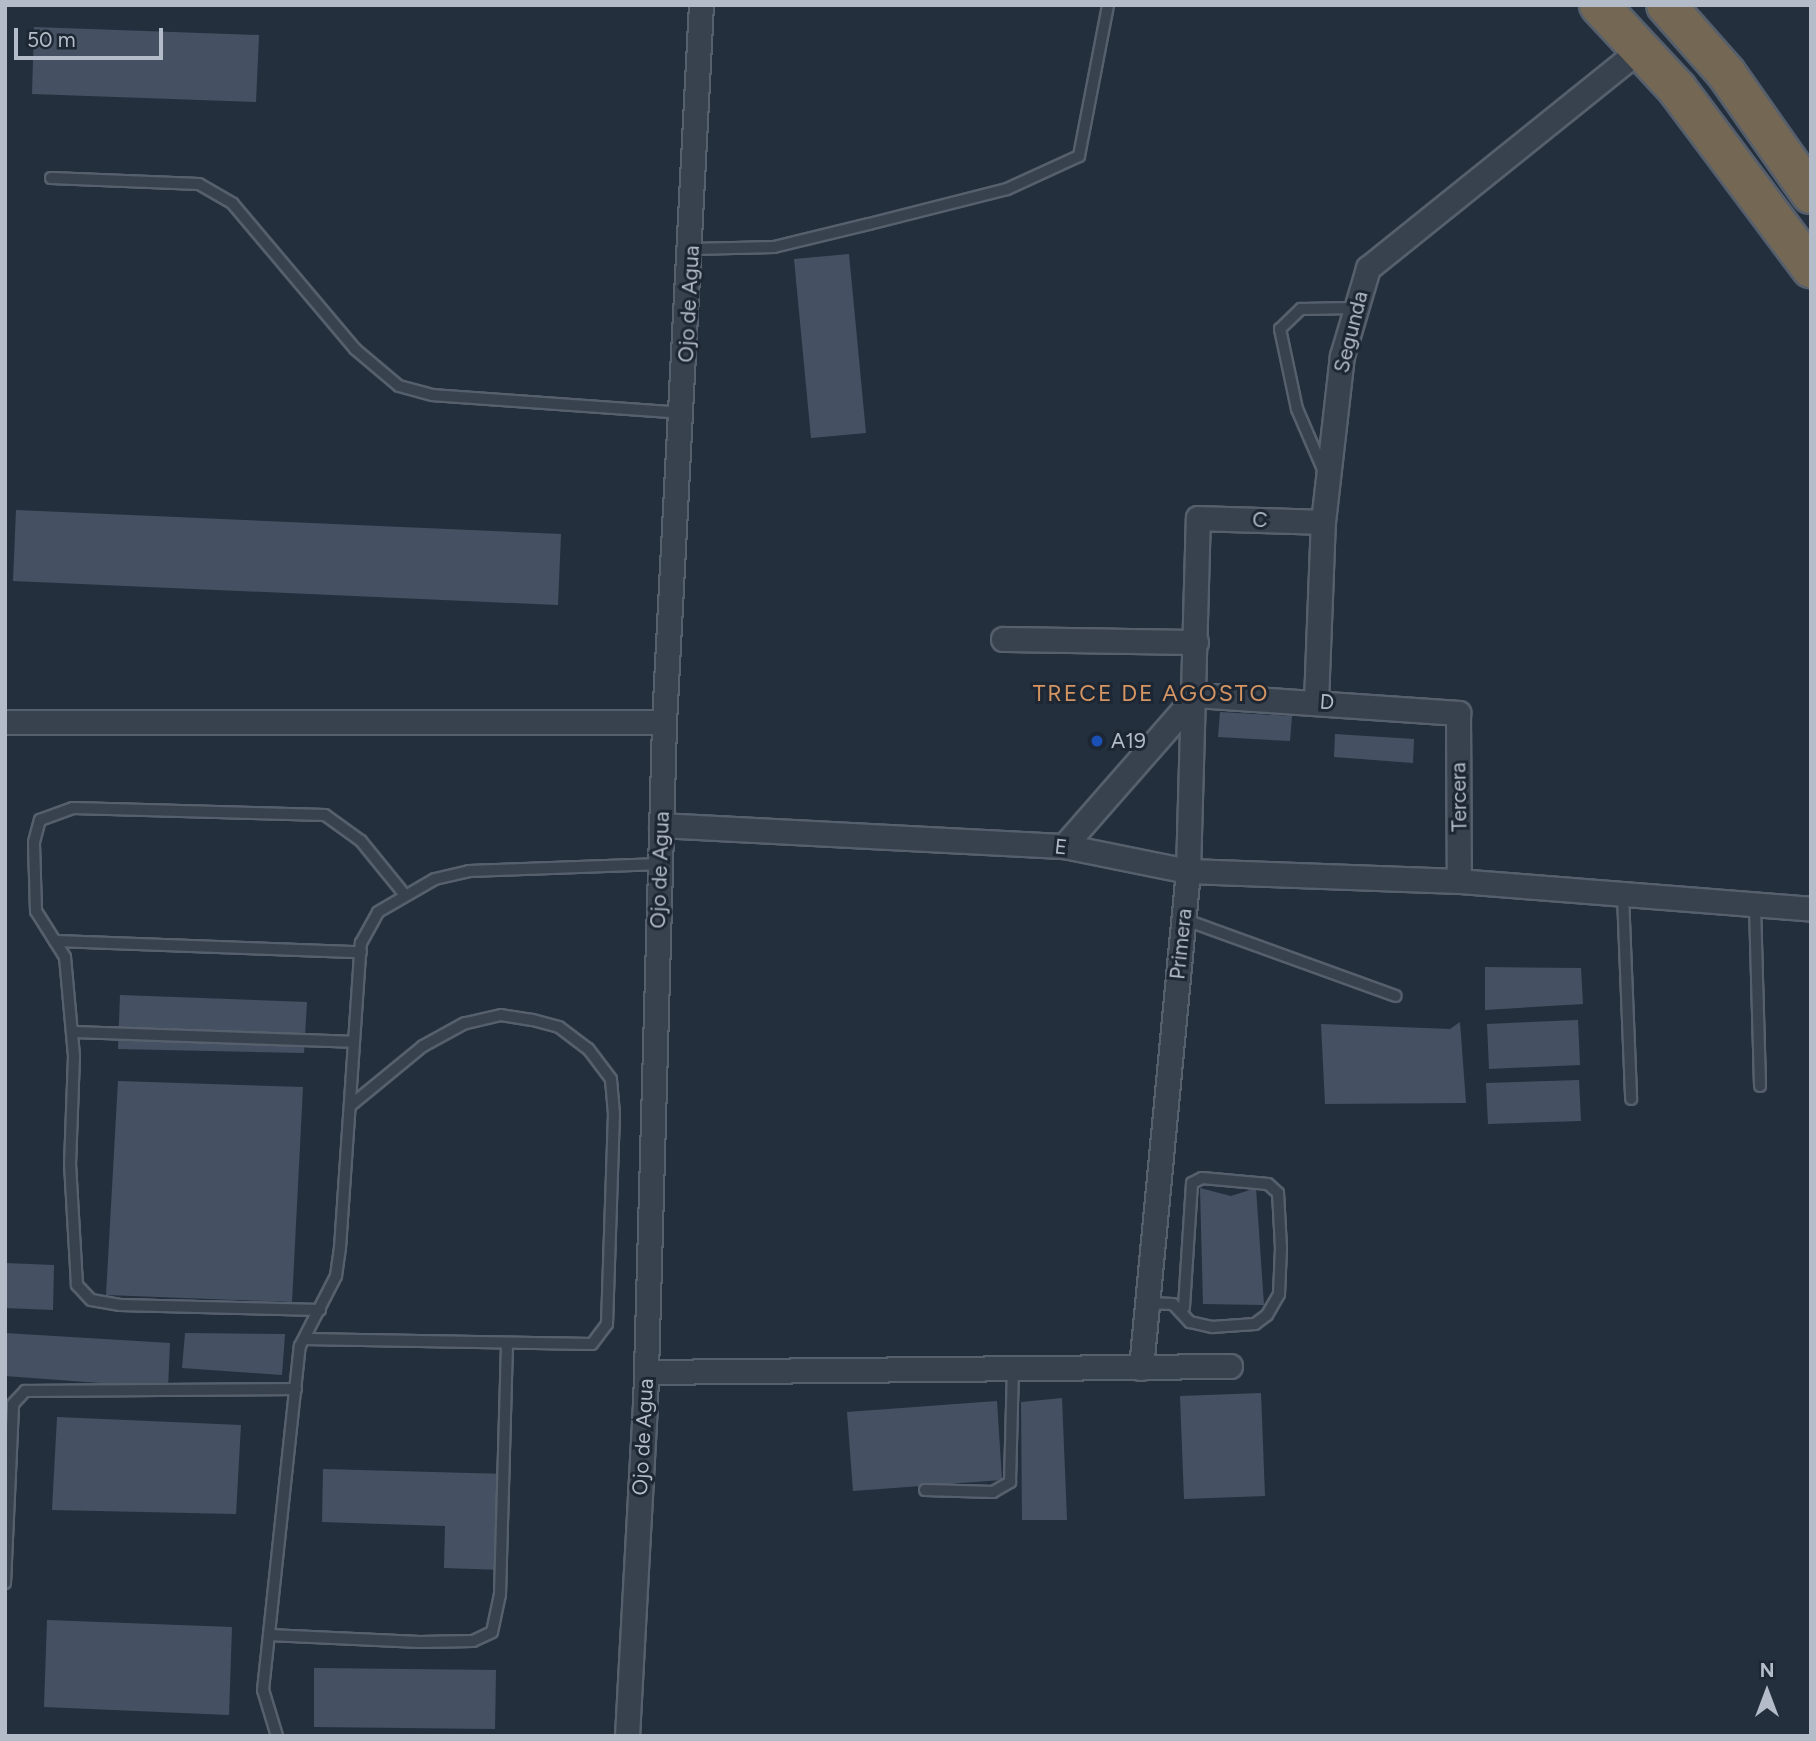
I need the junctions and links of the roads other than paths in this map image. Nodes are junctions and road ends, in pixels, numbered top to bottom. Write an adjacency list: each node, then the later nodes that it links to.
1 (701, 5): 8 (street, Ojo de Agua)
2 (1108, 5): 8 (lane)
3 (1599, 5): 5 (highway)
4 (1666, 5): 7 (highway)
5 (1639, 50): 9 (highway); 10 (street, Segunda)
6 (51, 178): 11 (lane)
7 (1811, 194)
8 (693, 248): 11 (street, Ojo de Agua)
9 (1811, 268)
10 (1353, 308): 12 (street, Segunda); 12 (lane)
11 (682, 413): 21 (street, Ojo de Agua)
12 (1328, 480): 14 (street, Segunda)
13 (1198, 518): 14 (street, C); 16 (street, Primera)
14 (1323, 522): 18 (street, Segunda)
15 (1003, 639): 16 (street)
16 (1196, 642): 17 (street, Primera)
17 (1196, 695): 18 (street, D); 23 (street); 25 (street, Primera)
18 (1316, 701): 19 (street, D)
19 (1458, 713): 26 (street, Tercera)
20 (5, 722): 21 (street)
21 (664, 722): 22 (street, Ojo de Agua)
22 (662, 825): 23 (street, E); 24 (street, Ojo de Agua)
23 (1064, 846): 25 (street, E)
24 (661, 864): 27 (lane); 48 (street, Ojo de Agua)
25 (1188, 871): 26 (street, E); 31 (street, Primera)
26 (1459, 881): 28 (street, E)
27 (404, 894): 32 (lane); 33 (lane)
28 (1623, 896): 29 (street, E); 38 (lane)
29 (1755, 906): 30 (street, E); 37 (lane)
30 (1811, 909)
31 (1183, 919): 34 (lane); 40 (street, Primera)
32 (55, 941): 33 (lane); 35 (lane)
33 (360, 952): 36 (lane)
34 (1396, 996)
35 (72, 1032): 36 (lane); 42 (lane)
36 (354, 1042): 39 (lane)
37 (1760, 1086)
38 (1632, 1100)
39 (349, 1106): 42 (lane); 44 (lane)
40 (1147, 1303): 41 (lane); 46 (street, Primera)
41 (1184, 1308): 41 (lane)
42 (320, 1310): 43 (lane)
43 (304, 1339): 44 (lane); 49 (lane)
44 (507, 1345): 52 (lane)
45 (1230, 1366): 46 (street)
46 (1141, 1368): 47 (street)
47 (1013, 1369): 48 (street); 50 (lane)
48 (646, 1372): 54 (street, Ojo de Agua)
49 (296, 1389): 51 (lane); 52 (lane)
50 (925, 1489)
51 (5, 1583)
52 (269, 1635): 53 (lane)
53 (277, 1736)
54 (627, 1736)

